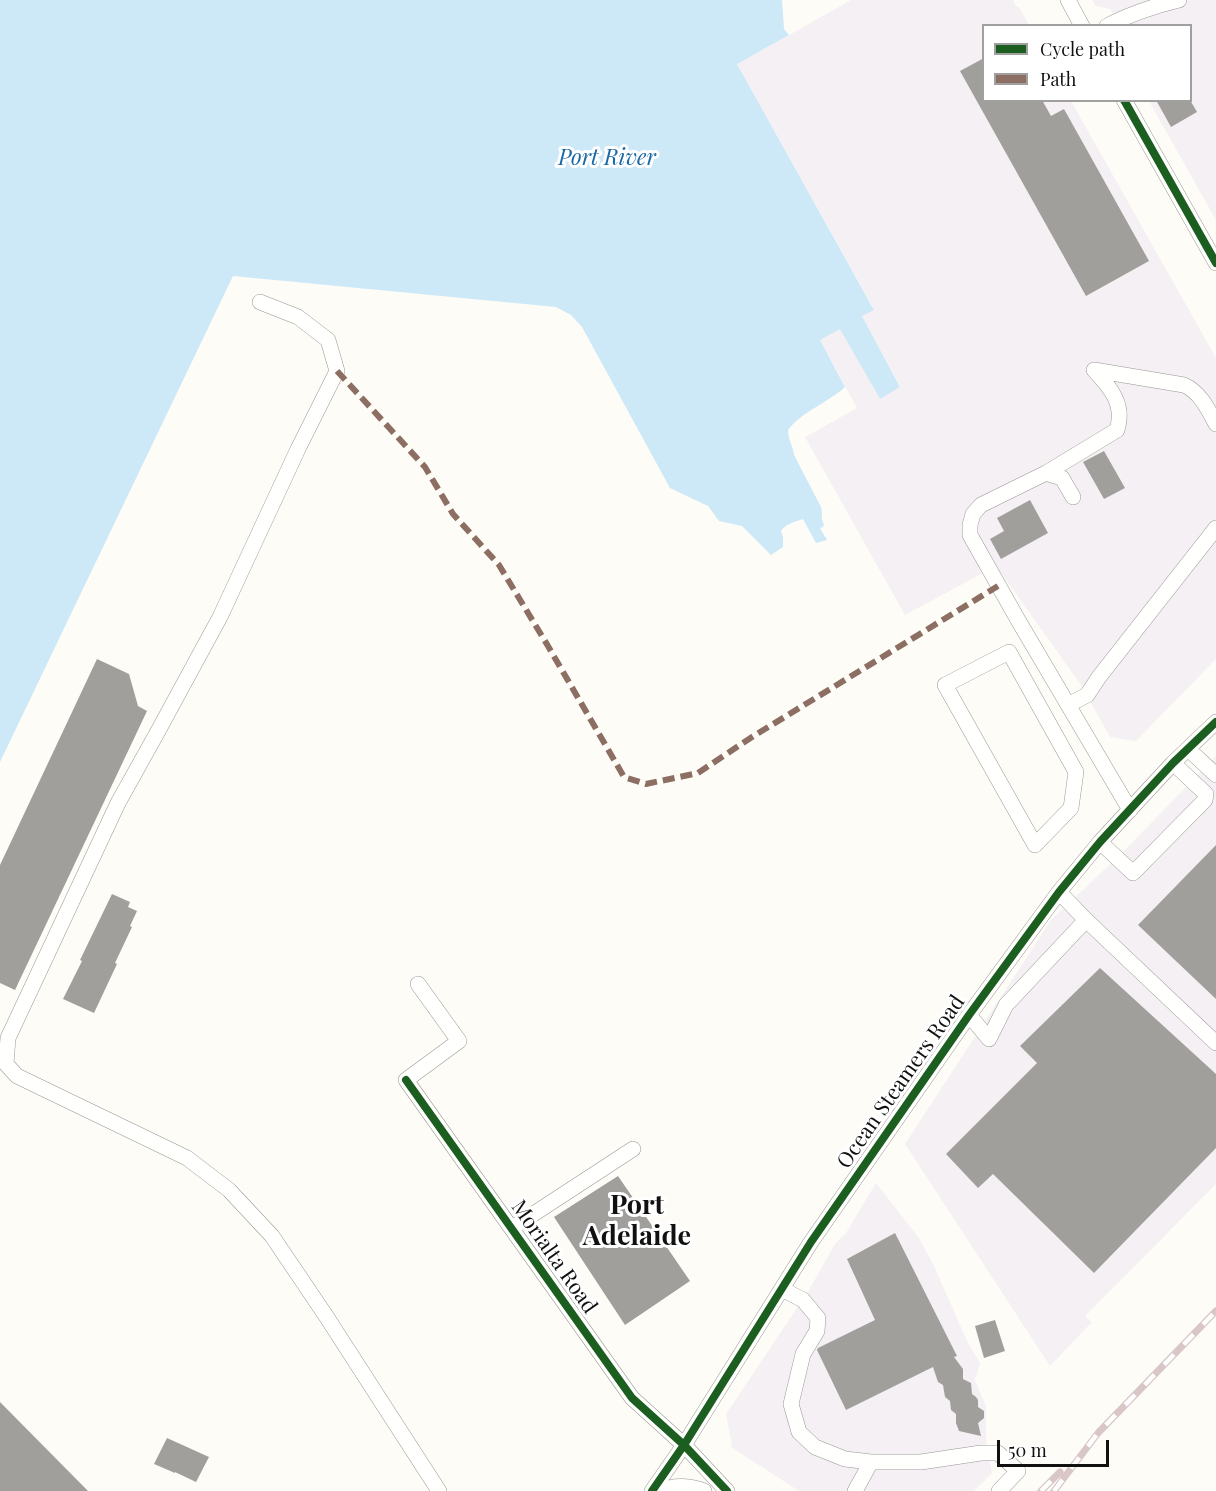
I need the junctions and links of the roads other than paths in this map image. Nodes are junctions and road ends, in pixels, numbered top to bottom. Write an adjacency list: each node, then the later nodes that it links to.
1 (1068, 0): 3 (street)
2 (1179, 0): 4 (street)
3 (1081, 24)
4 (1112, 24)
5 (1125, 102): 6 (street)
6 (1216, 263)
7 (260, 302): 31 (street)
8 (1216, 424): 9 (street)
9 (1046, 473): 10 (street); 12 (street)
10 (1073, 497)
11 (1216, 528): 14 (street)
12 (1035, 647): 13 (street); 14 (street)
13 (1013, 659): 13 (street)
14 (1068, 705): 19 (street)
15 (1216, 722): 16 (street, Ocean Steamers Road)
16 (1188, 749): 17 (street, Ocean Steamers Road); 18 (street)
17 (1173, 764): 19 (street, Ocean Steamers Road); 20 (street)
18 (1216, 775)
19 (1130, 810): 20 (street, Ocean Steamers Road)
20 (1100, 842): 21 (street, Ocean Steamers Road)
21 (1059, 892): 22 (street); 24 (street, Ocean Steamers Road)
22 (1086, 920): 24 (street); 25 (street)
23 (418, 984): 27 (street, Morialta Road)
24 (969, 1015): 28 (street, Ocean Steamers Road)
25 (1216, 1043)
26 (633, 1149): 27 (street)
27 (512, 1228): 29 (street, Morialta Road)
28 (782, 1289): 29 (street, Ocean Steamers Road); 30 (street)
29 (684, 1445): 32 (street, Ocean Steamers Road); 35 (street, Morialta Road)
30 (871, 1462): 36 (street); 37 (street)
31 (439, 1491)
32 (652, 1491)
33 (663, 1491): 34 (street)
34 (704, 1491)
35 (726, 1491)
36 (855, 1491)
37 (999, 1491)

